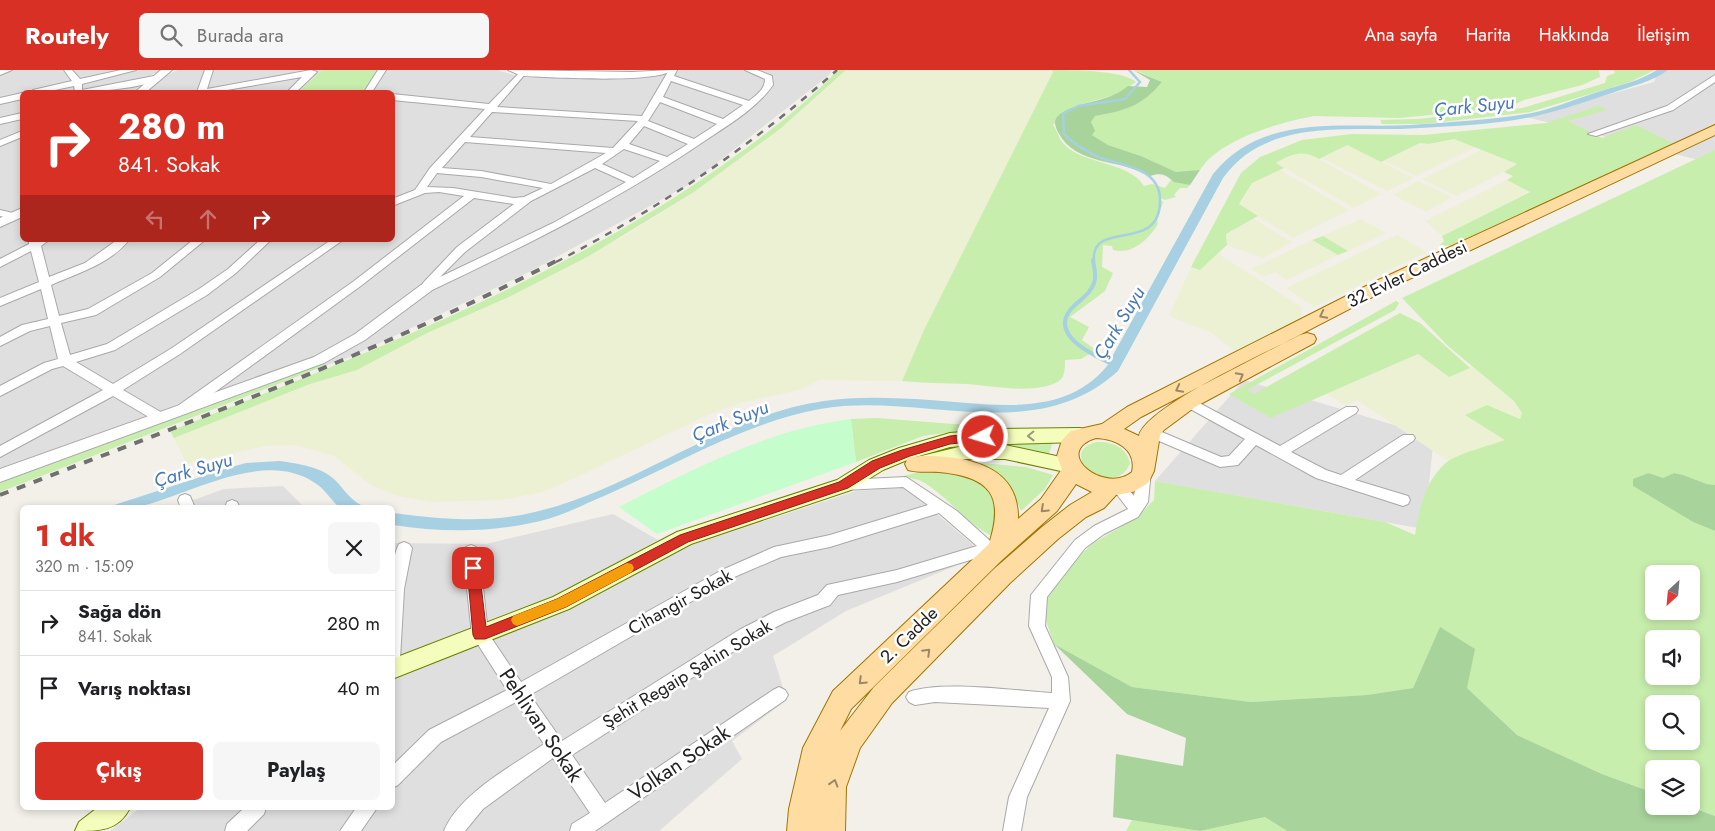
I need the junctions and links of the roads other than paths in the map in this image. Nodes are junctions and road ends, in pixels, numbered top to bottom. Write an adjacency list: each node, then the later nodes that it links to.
1 (7, 70): 11 (street)
2 (68, 70): 16 (street)
3 (132, 70): 16 (street)
4 (168, 70): 15 (street)
5 (209, 70): 20 (street)
6 (382, 70): 23 (street)
7 (749, 70): 28 (street)
8 (314, 71): 21 (street); 22 (street)
9 (518, 71): 12 (street); 29 (street)
10 (657, 71): 12 (street); 13 (street)
11 (0, 72)
12 (556, 72)
13 (670, 72): 26 (street); 28 (street)
14 (1715, 78): 35 (street)
15 (154, 80): 18 (street); 19 (street)
16 (78, 88): 17 (street)
17 (57, 90)
18 (96, 90)
19 (142, 90)
20 (203, 90)
21 (213, 90)
22 (293, 90)
23 (369, 90)
24 (20, 96): 27 (street)
25 (395, 97): 29 (street)
26 (658, 98): 31 (street); 33 (street)
27 (0, 101)
28 (750, 104): 33 (street)
29 (492, 108): 31 (street); 37 (street)
30 (20, 116): 32 (street)
31 (643, 120): 40 (street); 41 (street)
32 (0, 121)
33 (724, 123): 40 (street)
34 (1715, 129): 72 (main road, 32 Evler Caddesi, one-way to 72)
35 (1593, 134)
36 (20, 135): 39 (street)
37 (463, 140): 41 (street); 44 (street)
38 (1715, 140): 68 (main road, 32 Evler Caddesi, one-way to 38)
39 (0, 143)
40 (695, 143): 42 (street)
41 (619, 148): 42 (street); 43 (street)
42 (669, 161): 45 (street)
43 (594, 164): 45 (street); 46 (street)
44 (434, 170): 46 (street); 47 (street)
45 (634, 182): 61 (street)
46 (552, 187): 49 (street)
47 (419, 191): 48 (street); 50 (street)
48 (474, 194): 49 (street); 69 (street)
49 (527, 199): 61 (street)
50 (395, 202)
51 (0, 213): 52 (street)
52 (18, 214): 53 (street)
53 (0, 223)
54 (38, 242): 59 (street); 60 (street)
55 (122, 242): 60 (street)
56 (197, 242): 63 (street)
57 (264, 242): 65 (street)
58 (335, 242): 66 (street)
59 (1, 260)
60 (46, 281): 62 (street); 63 (street)
61 (426, 288): 69 (street)
62 (0, 302)
63 (54, 322): 64 (street); 65 (street)
64 (0, 342)
65 (65, 361): 66 (street); 67 (street)
66 (113, 390): 71 (street); 77 (street)
67 (0, 392)
68 (1188, 402): 73 (main road, 32 Evler Caddesi); 75 (street)
69 (184, 408): 71 (street)
70 (1351, 410): 78 (street)
71 (159, 417): 82 (street)
72 (1106, 431): 74 (main road); 80 (main road)
73 (1150, 432): 75 (street); 80 (main road)
74 (1080, 435): 81 (main road); 83 (main road, one-way to 83)
75 (1254, 438): 78 (street)
76 (1408, 438): 84 (street)
77 (0, 452)
78 (1280, 452): 84 (street)
79 (916, 464): 81 (main road); 83 (main road); 90 (main road)
80 (1145, 466): 85 (main road); 88 (street)
81 (1072, 468): 85 (main road); 90 (main road, 2. Cadde, one-way to 90)
82 (0, 476)
83 (850, 482): 87 (street); 93 (main road)
84 (1341, 482): 86 (street)
85 (1114, 488): 88 (street); 111 (main road, 2. Cadde, one-way to 85)
86 (1403, 500)
87 (941, 507): 90 (street); 95 (street, Cihangir Sokak)
88 (1137, 508): 98 (street)
89 (404, 548): 92 (street)
90 (993, 550): 99 (street, Şehit Regaip Şahin Sokak); 110 (main road, 2. Cadde, one-way to 110)
91 (471, 551): 93 (street)
92 (395, 606)
93 (480, 635): 94 (main road); 95 (street, Pehlivan Sokak)
94 (395, 667)
95 (519, 692): 99 (street, Pehlivan Sokak); 100 (street, Cihangir Sokak)
96 (779, 695): 104 (street, Volkan Sokak)
97 (915, 697): 98 (street)
98 (1061, 701): 112 (street)
99 (558, 749): 104 (street, Pehlivan Sokak); 105 (street, Şehit Regaip Şahin Sokak)
100 (395, 776)
101 (115, 810): 106 (main road)
102 (254, 810): 107 (street)
103 (366, 810): 108 (street)
104 (602, 815): 109 (street, Volkan Sokak)
105 (457, 826)
106 (97, 829)
107 (234, 831)
108 (349, 831)
109 (579, 831)
110 (802, 831)
111 (830, 831)
112 (1012, 831)

